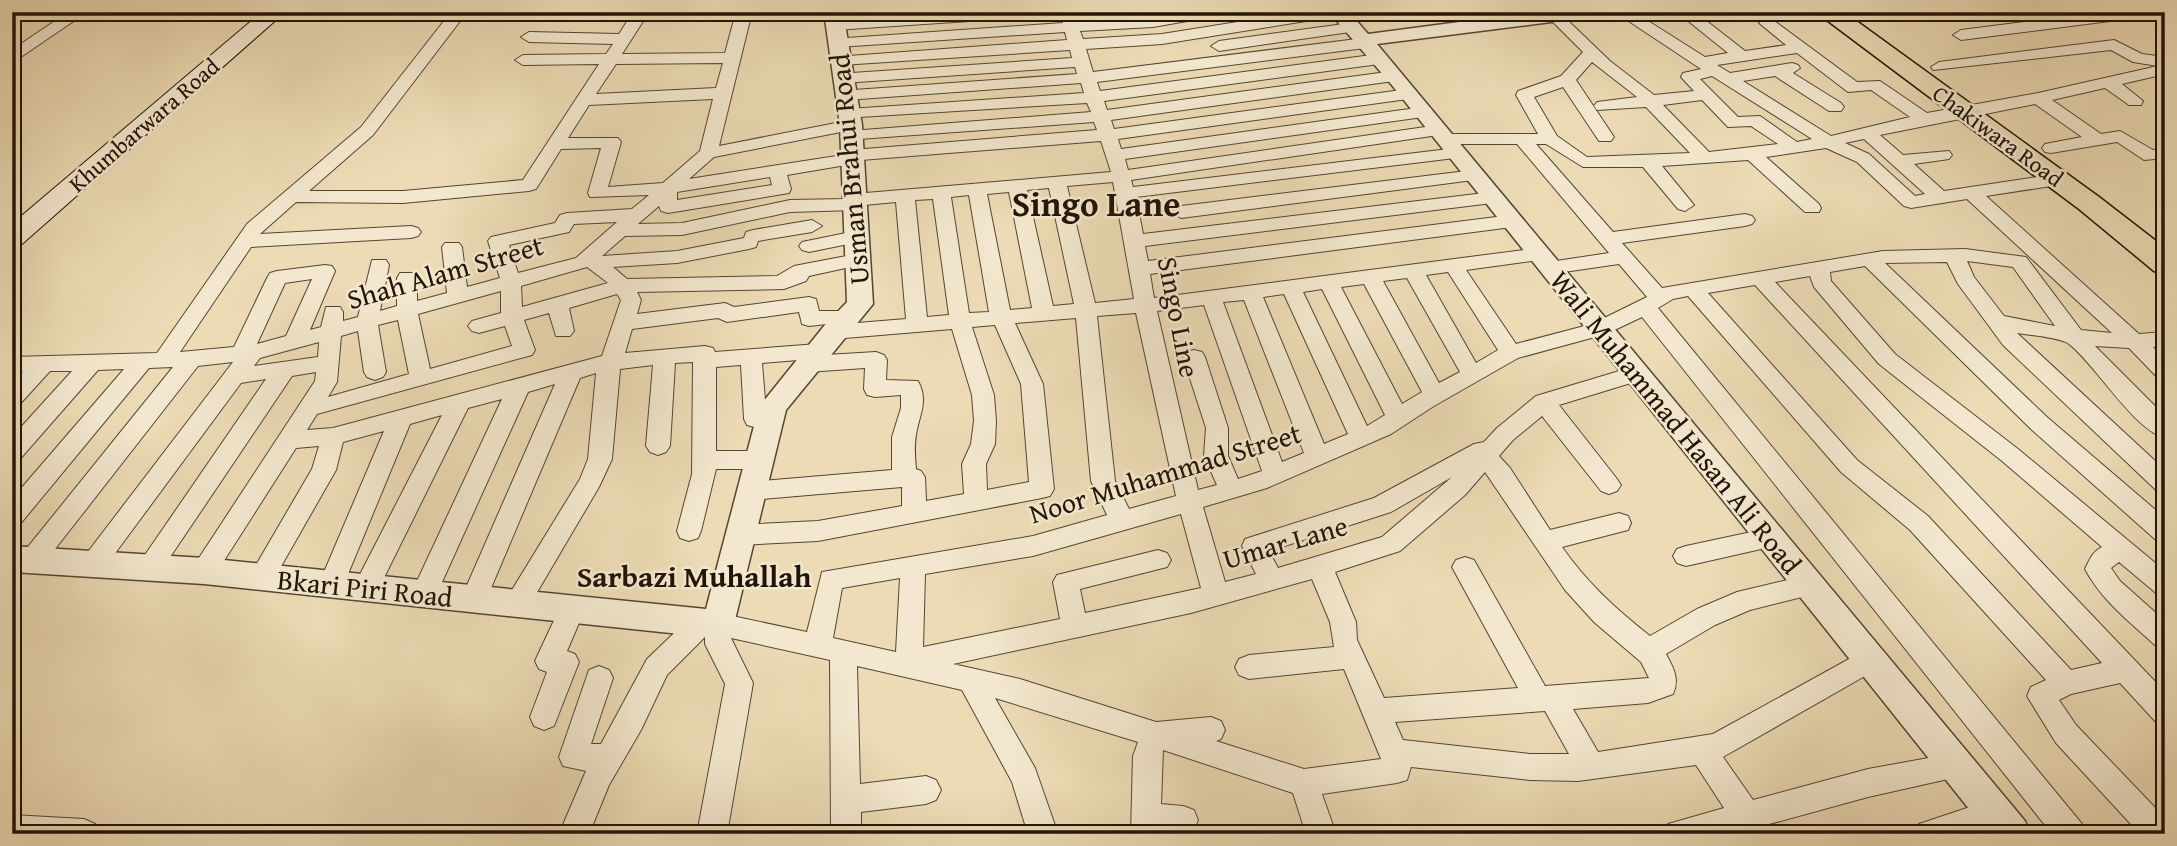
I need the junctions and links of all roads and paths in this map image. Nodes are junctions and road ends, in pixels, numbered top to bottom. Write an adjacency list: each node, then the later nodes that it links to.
1 (79, 12): 27 (street)
2 (275, 12): 96 (main road, Khumbarwara Road)
3 (459, 12): 80 (street)
4 (641, 12): 21 (street)
5 (744, 12): 28 (street)
6 (1028, 12): 41 (street)
7 (1210, 12): 35 (street)
8 (1583, 12): 15 (street)
9 (1623, 12): 34 (street)
10 (1685, 12): 26 (street)
11 (1828, 12): 51 (main road, Chakiwara Road)
12 (1868, 12): 32 (main road, Chakiwara Road)
13 (2052, 12): 16 (street)
14 (2141, 12): 16 (street)
15 (1555, 16): 24 (street); 37 (street)
16 (2066, 22): 18 (street); 22 (street)
17 (1767, 23): 23 (street)
18 (1961, 35)
19 (529, 37): 21 (street)
20 (1162, 38): 35 (street); 37 (street); 37 (street)
21 (624, 39): 30 (street)
22 (2103, 46): 25 (street); 31 (street)
23 (1798, 48): 26 (street); 52 (street)
24 (1592, 52): 38 (street); 47 (street)
25 (2055, 53): 32 (street); 39 (street)
26 (1741, 56): 34 (street)
27 (12, 58)
28 (732, 58): 30 (street); 42 (street)
29 (523, 60): 30 (street)
30 (610, 61): 45 (street)
31 (2165, 63)
32 (1939, 67): 50 (main road, Chakiwara Road)
33 (2165, 69): 36 (street)
34 (1716, 70): 43 (street); 49 (street); 58 (street)
35 (1085, 72): 37 (street); 37 (street); 41 (street); 41 (street); 41 (street); 41 (street); 64 (street, Singo Line)
36 (2146, 74): 39 (street); 40 (street)
37 (1391, 75): 56 (street); 64 (street); 71 (street, Wali Muhammad Hasan Ali Road); 74 (street); 74 (street)
38 (1567, 79): 54 (street); 55 (street)
39 (2104, 83): 44 (street); 46 (street)
40 (2165, 85)
41 (845, 91): 62 (street); 70 (street); 84 (street, Usman Brahui Road)
42 (723, 93): 45 (street); 62 (street)
43 (1706, 96): 47 (street); 61 (street)
44 (2038, 98): 50 (street); 57 (street)
45 (585, 100): 59 (street)
46 (2135, 101)
47 (1650, 102): 48 (street); 67 (street)
48 (1603, 106)
49 (1835, 107)
50 (1993, 107): 51 (street); 60 (main road, Chakiwara Road)
51 (1964, 111): 52 (street); 72 (main road, Chakiwara Road)
52 (1924, 119): 53 (street)
53 (1868, 133): 58 (street); 69 (street)
54 (1605, 137)
55 (1550, 138): 56 (street); 68 (street)
56 (1522, 139): 97 (street)
57 (2098, 140): 60 (street); 63 (street)
58 (1828, 142): 61 (street); 83 (street)
59 (556, 144): 76 (street); 80 (street)
60 (2051, 148): 95 (main road, Chakiwara Road)
61 (1796, 149): 65 (street)
62 (708, 153): 76 (street, Shah Alam Street)
63 (2165, 153)
64 (1115, 155): 74 (street, Singo Line)
65 (1753, 155): 67 (street); 86 (street)
66 (1943, 155): 69 (street)
67 (1706, 159): 68 (street)
68 (1648, 161): 85 (street)
69 (1899, 161): 83 (street)
70 (777, 171): 76 (street)
71 (1475, 175): 82 (street, Wali Muhammad Hasan Ali Road); 88 (street)
72 (2057, 180): 79 (street); 107 (main road, Chakiwara Road)
73 (1057, 181): 74 (street); 75 (street); 129 (street)
74 (1124, 184): 99 (street, Singo Line)
75 (1017, 185): 77 (street); 131 (street)
76 (668, 188): 89 (street, Shah Alam Street)
77 (977, 189): 78 (street); 133 (street)
78 (941, 192): 81 (street); 134 (street)
79 (1972, 194): 83 (street); 147 (street)
80 (292, 195): 98 (street)
81 (905, 196): 84 (street); 139 (street)
82 (1493, 198): 91 (street, Wali Muhammad Hasan Ali Road); 99 (street)
83 (1940, 198)
84 (855, 202): 87 (street); 101 (street, Usman Brahui Road)
85 (1685, 205)
86 (1812, 208)
87 (778, 209): 92 (street); 93 (street)
88 (1181, 212)
89 (637, 215): 92 (street, Shah Alam Street); 116 (street)
90 (1745, 220): 97 (street)
91 (1512, 221): 106 (street, Wali Muhammad Hasan Ali Road); 111 (street)
92 (620, 230): 105 (street, Shah Alam Street)
93 (784, 230): 101 (street); 105 (street)
94 (411, 232): 98 (street)
95 (2165, 233)
96 (12, 239)
97 (1608, 240): 103 (street)
98 (246, 241): 153 (street)
99 (1136, 242): 111 (street, Singo Line)
100 (452, 247): 123 (street)
101 (857, 248): 117 (street); 145 (street, Usman Brahui Road)
102 (1954, 255): 104 (street, Noor Muhammad Street); 135 (street); 143 (street, Noor Muhammad Street)
103 (1624, 257): 106 (street); 125 (street)
104 (1869, 259): 110 (street, Noor Muhammad Street); 203 (street)
105 (591, 261): 116 (street, Shah Alam Street); 119 (street)
106 (1544, 261): 109 (street); 141 (street, Wali Muhammad Hasan Ali Road)
107 (2165, 264)
108 (379, 265): 137 (street)
109 (1453, 265): 112 (street); 148 (street)
110 (1819, 267): 114 (street, Noor Muhammad Street); 207 (street)
111 (1139, 269): 127 (street, Singo Line)
112 (1413, 271): 113 (street); 165 (street)
113 (1370, 276): 118 (street); 169 (street)
114 (1759, 277): 121 (street, Noor Muhammad Street); 237 (street)
115 (407, 278): 130 (street)
116 (512, 282): 123 (street, Shah Alam Street); 132 (street)
117 (784, 282): 119 (street); 128 (street)
118 (1329, 282): 120 (street); 177 (street)
119 (621, 286): 126 (street); 138 (street)
120 (1291, 287): 122 (street); 181 (street)
121 (1692, 289): 125 (street, Noor Muhammad Street); 240 (street)
122 (1251, 292): 124 (street); 186 (street)
123 (458, 297): 130 (street, Shah Alam Street)
124 (1211, 297): 127 (street); 174 (street)
125 (1652, 303): 141 (street, Noor Muhammad Street); 268 (street)
126 (558, 304): 132 (street); 142 (street)
127 (1145, 305): 129 (street); 197 (street, Singo Line)
128 (781, 307): 138 (street); 145 (street)
129 (1086, 310): 131 (street); 200 (street)
130 (407, 312): 137 (street, Shah Alam Street); 167 (street)
131 (1044, 314): 133 (street)
132 (513, 317): 140 (street); 167 (street)
133 (1001, 318): 134 (street); 196 (street)
134 (960, 321): 139 (street); 196 (street)
135 (1997, 322): 143 (street); 189 (street)
136 (332, 323): 137 (street, Shah Alam Street); 146 (street, Shah Alam Street); 158 (street)
137 (367, 323): 162 (street)
138 (624, 323): 157 (street)
139 (917, 325): 145 (street)
140 (479, 326)
141 (1598, 328): 148 (street, Noor Muhammad Street); 166 (street, Wali Muhammad Hasan Ali Road)
142 (563, 331)
143 (2073, 336): 147 (street); 179 (street, Noor Muhammad Street)
144 (2165, 339): 147 (street)
145 (826, 341): 149 (street); 178 (street, Usman Brahui Road); 191 (street)
146 (295, 342): 155 (street, Shah Alam Street); 155 (street)
147 (2136, 343): 164 (street)
148 (1511, 353): 165 (street, Noor Muhammad Street)
149 (751, 356): 154 (street); 178 (street)
150 (665, 357): 154 (street); 157 (street); 183 (street)
151 (1194, 357): 175 (street)
152 (192, 359): 153 (street, Shah Alam Street); 155 (street, Shah Alam Street); 210 (street)
153 (153, 360): 156 (street, Shah Alam Street); 199 (street)
154 (704, 360): 187 (street)
155 (243, 361): 161 (street); 211 (street)
156 (92, 362): 159 (street, Shah Alam Street); 185 (street)
157 (609, 362): 163 (street); 226 (street)
158 (328, 363): 161 (street); 173 (street)
159 (44, 364): 160 (street, Shah Alam Street); 170 (street)
160 (12, 365)
161 (285, 369): 215 (street)
162 (375, 372)
163 (571, 372): 168 (street); 225 (street)
164 (2165, 372)
165 (1472, 373): 169 (street, Noor Muhammad Street)
166 (1636, 374): 172 (street, Umar Lane); 205 (street, Wali Muhammad Hasan Ali Road)
167 (421, 379): 173 (street)
168 (519, 386): 171 (street); 223 (street)
169 (1435, 395): 177 (street, Noor Muhammad Street)
170 (12, 398)
171 (460, 402): 176 (street); 222 (street)
172 (1544, 402): 184 (street, Umar Lane); 192 (street)
173 (310, 407): 182 (street)
174 (1251, 407): 175 (street); 190 (street)
175 (1212, 412): 194 (street)
176 (401, 418): 180 (street); 219 (street)
177 (1398, 418): 181 (street, Noor Muhammad Street)
178 (769, 421): 188 (street, Usman Brahui Road)
179 (2165, 430)
180 (333, 436): 182 (street); 217 (street)
181 (1361, 438): 186 (street, Noor Muhammad Street)
182 (288, 440): 216 (street)
183 (658, 446)
184 (1491, 449): 206 (street); 213 (street, Umar Lane); 218 (street)
185 (12, 453)
186 (1318, 458): 190 (street, Noor Muhammad Street)
187 (703, 460): 188 (street); 202 (street)
188 (759, 460): 195 (street, Usman Brahui Road)
189 (2156, 467): 193 (street)
190 (1275, 475): 194 (street, Noor Muhammad Street)
191 (904, 478): 195 (street); 198 (street)
192 (1609, 485)
193 (2165, 485)
194 (1231, 490): 197 (street, Noor Muhammad Street)
195 (751, 491): 204 (street, Usman Brahui Road)
196 (976, 501): 198 (street)
197 (1190, 503): 200 (street, Noor Muhammad Street); 224 (street, Singo Line)
198 (915, 513): 204 (street)
199 (12, 516)
200 (1123, 522): 212 (street, Noor Muhammad Street)
201 (1619, 523): 206 (street)
202 (689, 531)
203 (2165, 533)
204 (740, 535): 228 (street, Usman Brahui Road)
205 (1770, 538): 208 (street); 220 (street, Wali Muhammad Hasan Ali Road)
206 (1546, 541): 232 (street)
207 (2121, 550): 221 (street); 230 (street)
208 (1686, 556)
209 (1158, 559): 229 (street)
210 (19, 562): 211 (street, Bkari Piri Road)
211 (93, 564): 215 (street, Bkari Piri Road)
212 (913, 566): 231 (street, Noor Muhammad Street); 235 (street)
213 (1320, 567): 218 (street, Umar Lane); 233 (street)
214 (1465, 567): 241 (street)
215 (149, 568): 216 (street, Bkari Piri Road)
216 (204, 571): 217 (street, Bkari Piri Road)
217 (262, 577): 219 (street, Bkari Piri Road)
218 (1272, 580): 224 (street, Umar Lane)
219 (332, 584): 222 (street, Bkari Piri Road)
220 (1809, 586): 232 (street); 234 (street, Wali Muhammad Hasan Ali Road)
221 (2165, 586)
222 (366, 588): 223 (street, Bkari Piri Road)
223 (424, 594): 225 (street, Bkari Piri Road)
224 (1216, 595): 229 (street, Umar Lane)
225 (474, 599): 226 (street, Bkari Piri Road)
226 (517, 603): 227 (street, Bkari Piri Road)
227 (572, 609): 228 (street, Bkari Piri Road); 244 (street)
228 (710, 623): 231 (street); 249 (street); 262 (street)
229 (1075, 626): 235 (street, Umar Lane)
230 (2165, 638)
231 (831, 649): 235 (street); 254 (street)
232 (1648, 651): 241 (street)
233 (1351, 657): 236 (street); 242 (street)
234 (1869, 660): 247 (street); 250 (street, Wali Muhammad Hasan Ali Road)
235 (905, 664): 239 (street)
236 (1249, 667)
237 (2124, 670): 240 (street); 243 (street)
238 (599, 678): 249 (street)
239 (970, 680): 246 (street); 264 (street)
240 (2066, 683): 269 (street)
241 (1545, 699): 242 (street); 251 (street)
242 (1375, 710): 248 (street)
243 (2165, 712)
244 (544, 717)
245 (1211, 730): 246 (street)
246 (1155, 735): 252 (street); 258 (street)
247 (1703, 751): 251 (street); 255 (street)
248 (1394, 752): 251 (street); 252 (street)
249 (609, 758): 261 (street)
250 (1956, 766): 255 (street); 257 (street, Wali Muhammad Hasan Ali Road)
251 (1591, 767)
252 (1304, 783): 265 (street)
253 (926, 790): 254 (street)
254 (845, 800): 263 (street)
255 (1745, 814): 266 (street)
256 (1183, 820): 258 (street)
257 (2003, 823): 267 (street)
258 (1146, 826)
259 (13, 830): 260 (street)
260 (84, 834)
261 (574, 834)
262 (712, 834)
263 (846, 834)
264 (1043, 834)
265 (1321, 834)
266 (1679, 834)
267 (1930, 834)
268 (2071, 834)
269 (2160, 834)

